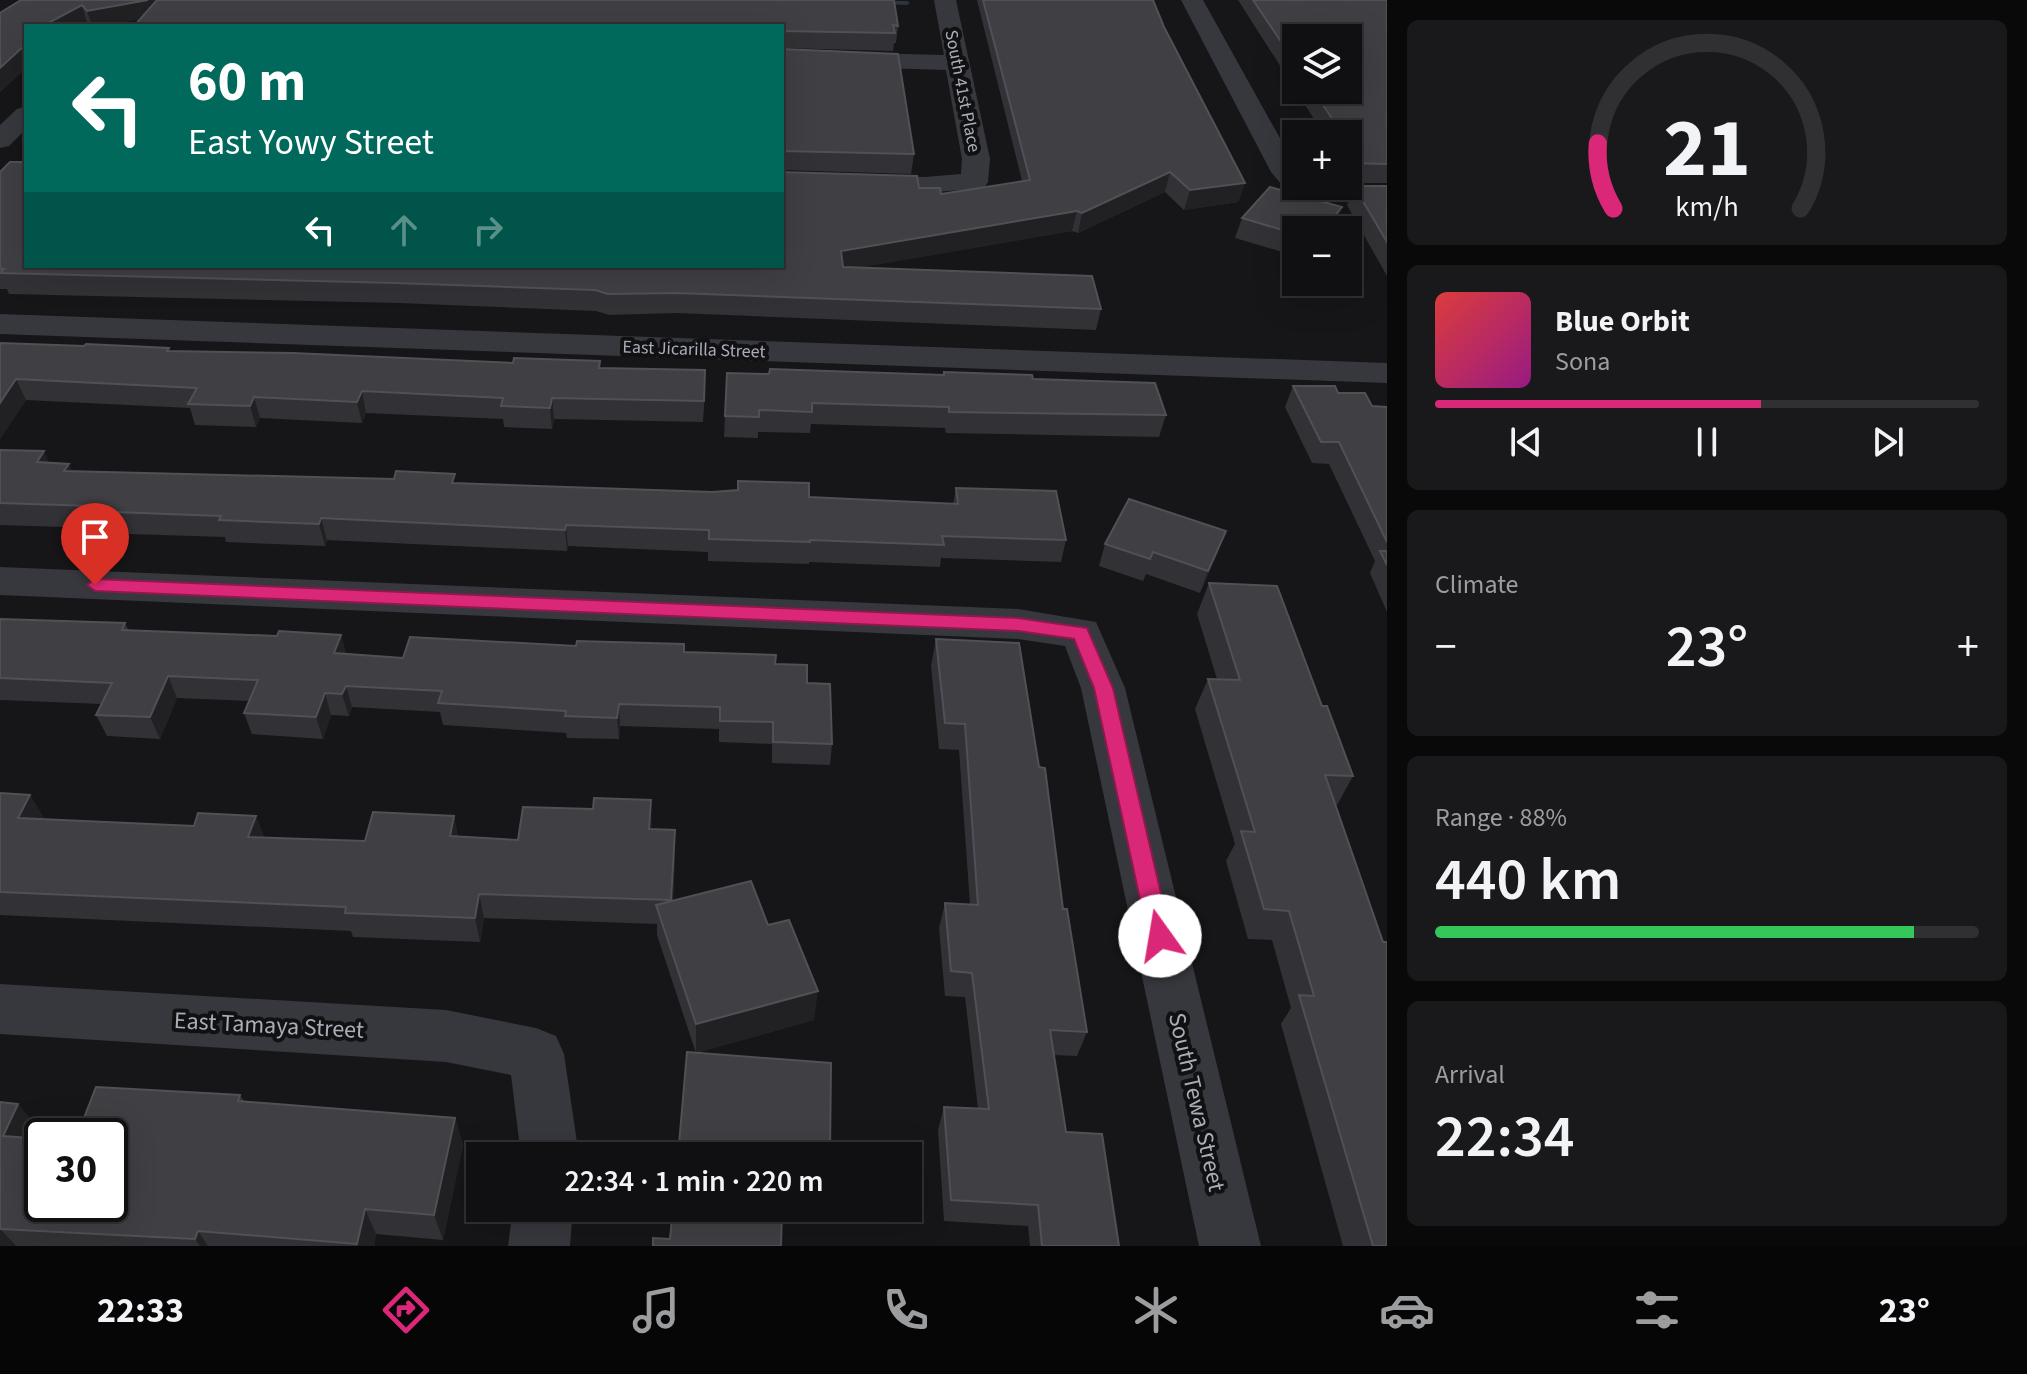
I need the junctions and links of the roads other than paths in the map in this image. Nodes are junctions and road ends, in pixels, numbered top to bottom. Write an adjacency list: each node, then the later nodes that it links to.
1 (945, 0): 4 (street, South 41st Place)
2 (1192, 0): 7 (street)
3 (784, 58): 4 (street)
4 (957, 63): 8 (street, South 41st Place)
5 (24, 117): 6 (street)
6 (4, 152)
7 (1282, 166)
8 (784, 181)
9 (1362, 192): 10 (street)
10 (1387, 194)
11 (0, 324): 12 (street, East Jicarilla Street)
12 (1387, 373)
13 (0, 581): 18 (street, South Tewa Street)
14 (0, 1009): 15 (street, East Tamaya Street)
15 (548, 1142)
16 (542, 1222): 17 (street)
17 (539, 1246)
18 (1230, 1246)

